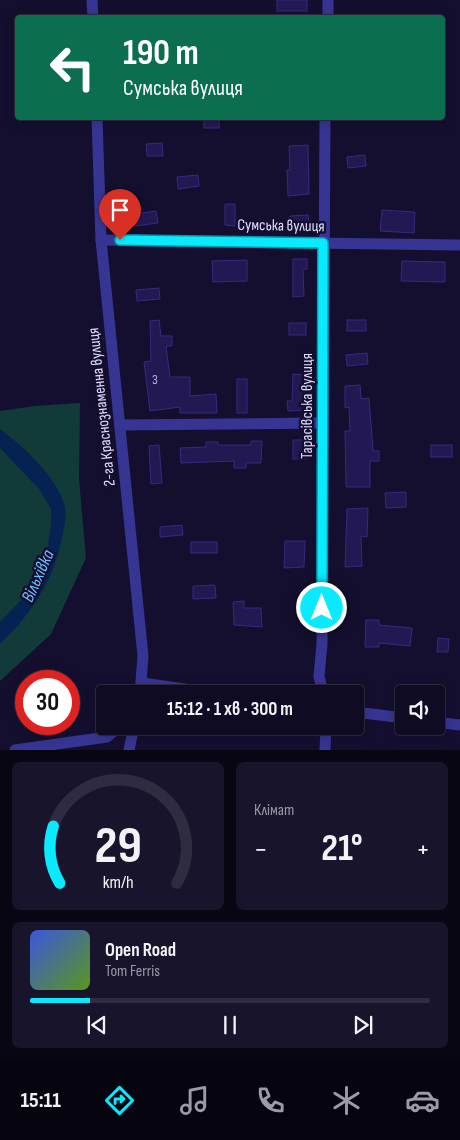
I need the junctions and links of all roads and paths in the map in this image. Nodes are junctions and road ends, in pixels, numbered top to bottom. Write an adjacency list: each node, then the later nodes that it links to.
1 (92, 0): 3 (street)
2 (328, 0): 4 (street)
3 (93, 15)
4 (328, 15)
5 (96, 120): 7 (street, 2-га Краснознаменна вулиця)
6 (325, 120): 8 (street, Тарасівська вулиця)
7 (101, 240): 8 (street, Сумська вулиця); 11 (street, 2-га Краснознаменна вулиця)
8 (323, 243): 9 (street, Сумська вулиця); 10 (street, Тарасівська вулиця)
9 (460, 245)
10 (323, 422): 11 (street); 13 (street, Тарасівська вулиця)
11 (120, 426): 12 (street, 2-га Краснознаменна вулиця)
12 (141, 685)
13 (321, 685)
14 (364, 713): 15 (street)
15 (395, 717)
16 (445, 723): 17 (street)
17 (460, 725)
18 (109, 735): 21 (street)
19 (132, 735): 22 (street)
20 (326, 735): 23 (street)
21 (15, 750)
22 (129, 750)
23 (325, 750)

